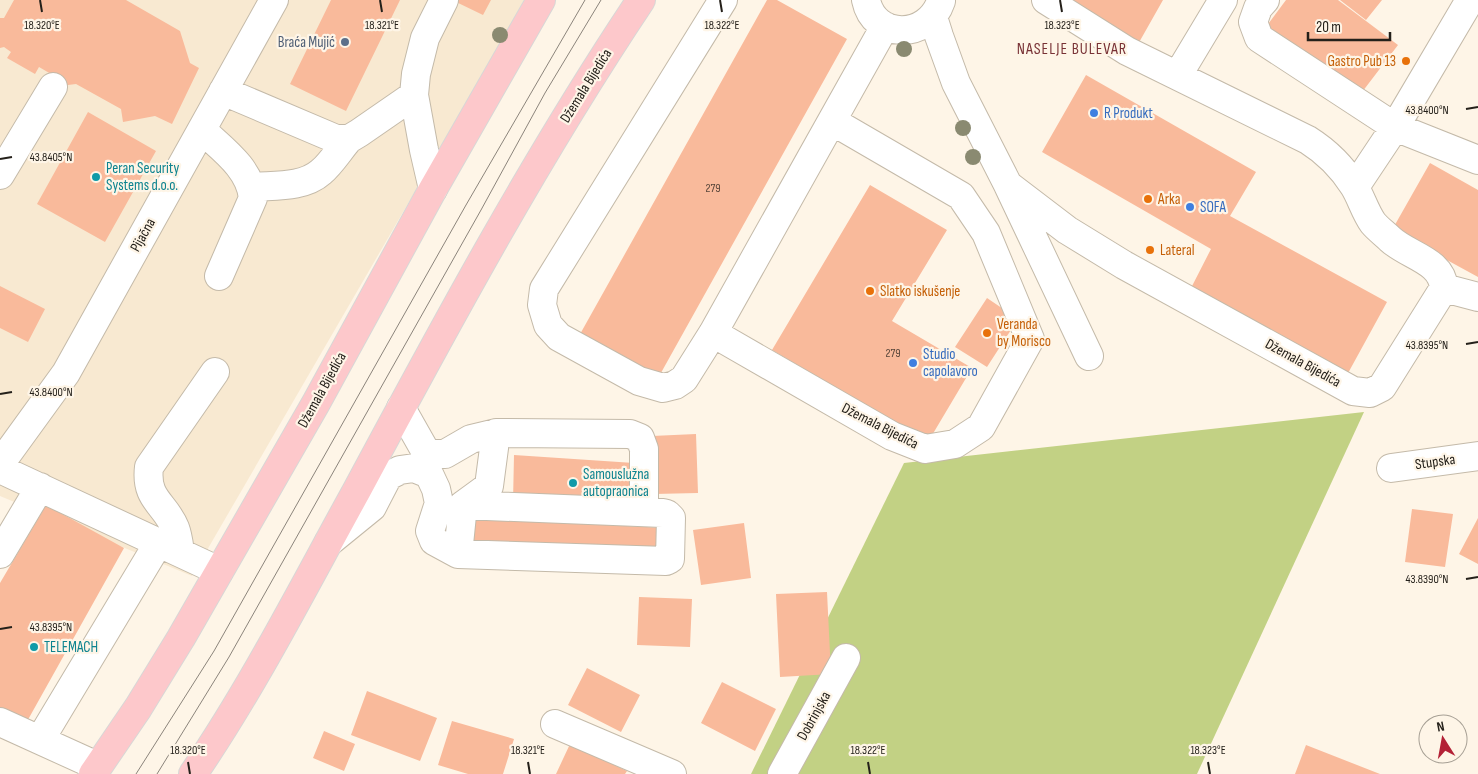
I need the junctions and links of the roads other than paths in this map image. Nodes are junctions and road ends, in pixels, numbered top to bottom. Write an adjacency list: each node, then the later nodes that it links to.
1 (274, 0): 16 (street, Pijačna)
2 (444, 0): 17 (street)
3 (540, 0): 27 (main road, Džemala Bijedića)
4 (641, 0): 34 (main road, Džemala Bijedića)
5 (723, 0): 31 (street)
6 (866, 0): 12 (street, Džemala Bijedića)
7 (1046, 0): 13 (street)
8 (1223, 0): 13 (street)
9 (1265, 0): 19 (street)
10 (1470, 0): 19 (street)
11 (937, 8): 12 (street); 14 (street, Džemala Bijedića)
12 (892, 28): 14 (street, Džemala Bijedića); 18 (street)
13 (1178, 75): 26 (street)
14 (956, 83): 24 (street, Džemala Bijedića)
15 (53, 87): 23 (street)
16 (223, 91): 20 (street, Pijačna); 21 (street)
17 (414, 94): 21 (street); 27 (street)
18 (832, 121): 31 (street); 31 (street, Džemala Bijedića)
19 (1395, 127): 22 (street); 26 (street)
20 (202, 130): 25 (street); 37 (street, Pijačna)
21 (349, 139): 25 (street)
22 (1478, 160)
23 (0, 175)
24 (1008, 185): 29 (street, Džemala Bijedića); 32 (street, Džemala Bijedića)
25 (252, 187): 28 (street)
26 (1355, 187): 29 (street)
27 (433, 189): 47 (main road, Džemala Bijedića)
28 (219, 276)
29 (1444, 288): 30 (street)
30 (1478, 297)
31 (713, 333)
32 (1089, 356)
33 (215, 372): 44 (street)
34 (401, 408): 35 (street); 43 (main road, Džemala Bijedića)
35 (496, 433): 41 (street); 42 (street)
36 (1478, 456): 38 (street, Stupska)
37 (0, 464)
38 (1391, 468)
39 (0, 469): 40 (street)
40 (40, 487): 44 (street); 45 (street)
41 (463, 505): 42 (street); 46 (street)
42 (644, 512): 46 (street)
43 (329, 542): 46 (street); 53 (main road, Džemala Bijedića)
44 (169, 547): 47 (street); 51 (street)
45 (0, 554)
46 (458, 554)
47 (220, 570): 52 (main road, Džemala Bijedića)
48 (846, 658): 55 (street, Dobrinjska)
49 (0, 722): 51 (street)
50 (554, 724): 54 (street)
51 (40, 740): 52 (street)
52 (95, 770)
53 (193, 774)
54 (672, 774)
55 (782, 774)

